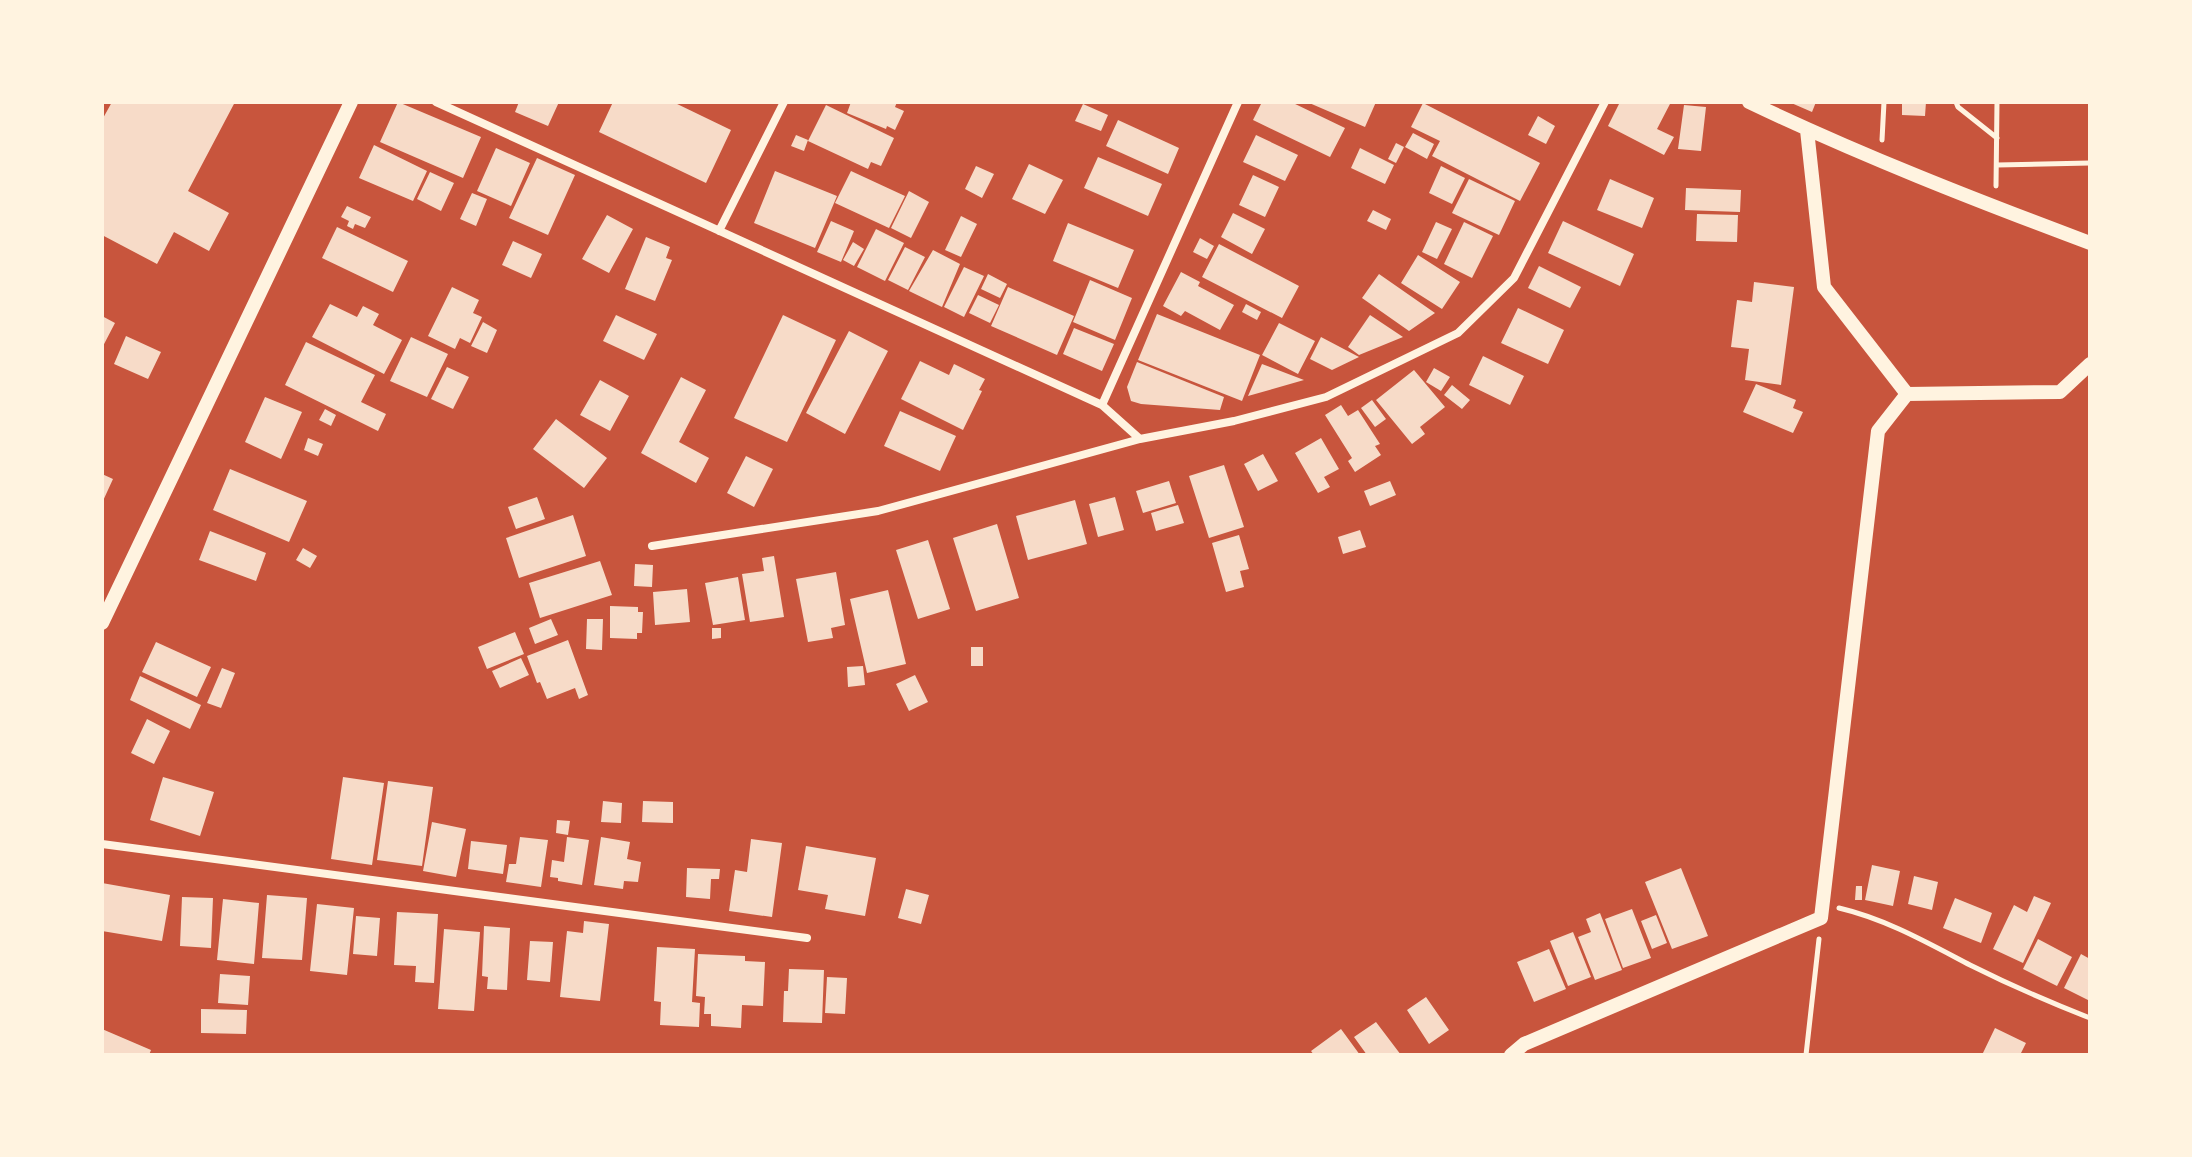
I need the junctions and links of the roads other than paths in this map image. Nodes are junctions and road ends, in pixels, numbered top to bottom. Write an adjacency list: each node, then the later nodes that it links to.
1 (351, 102): 15 (street)
2 (436, 102): 8 (street)
3 (784, 102): 8 (street)
4 (1238, 102): 12 (street)
5 (1605, 102): 13 (street)
6 (1749, 102): 7 (street)
7 (1807, 130): 9 (street); 11 (street)
8 (719, 231): 12 (street)
9 (2090, 243)
10 (2090, 364): 11 (street)
11 (1907, 394): 18 (street)
12 (1102, 405): 13 (street)
13 (1140, 439): 14 (street)
14 (652, 546)
15 (102, 623)
16 (102, 844): 17 (street)
17 (807, 938)
18 (1511, 1055)

